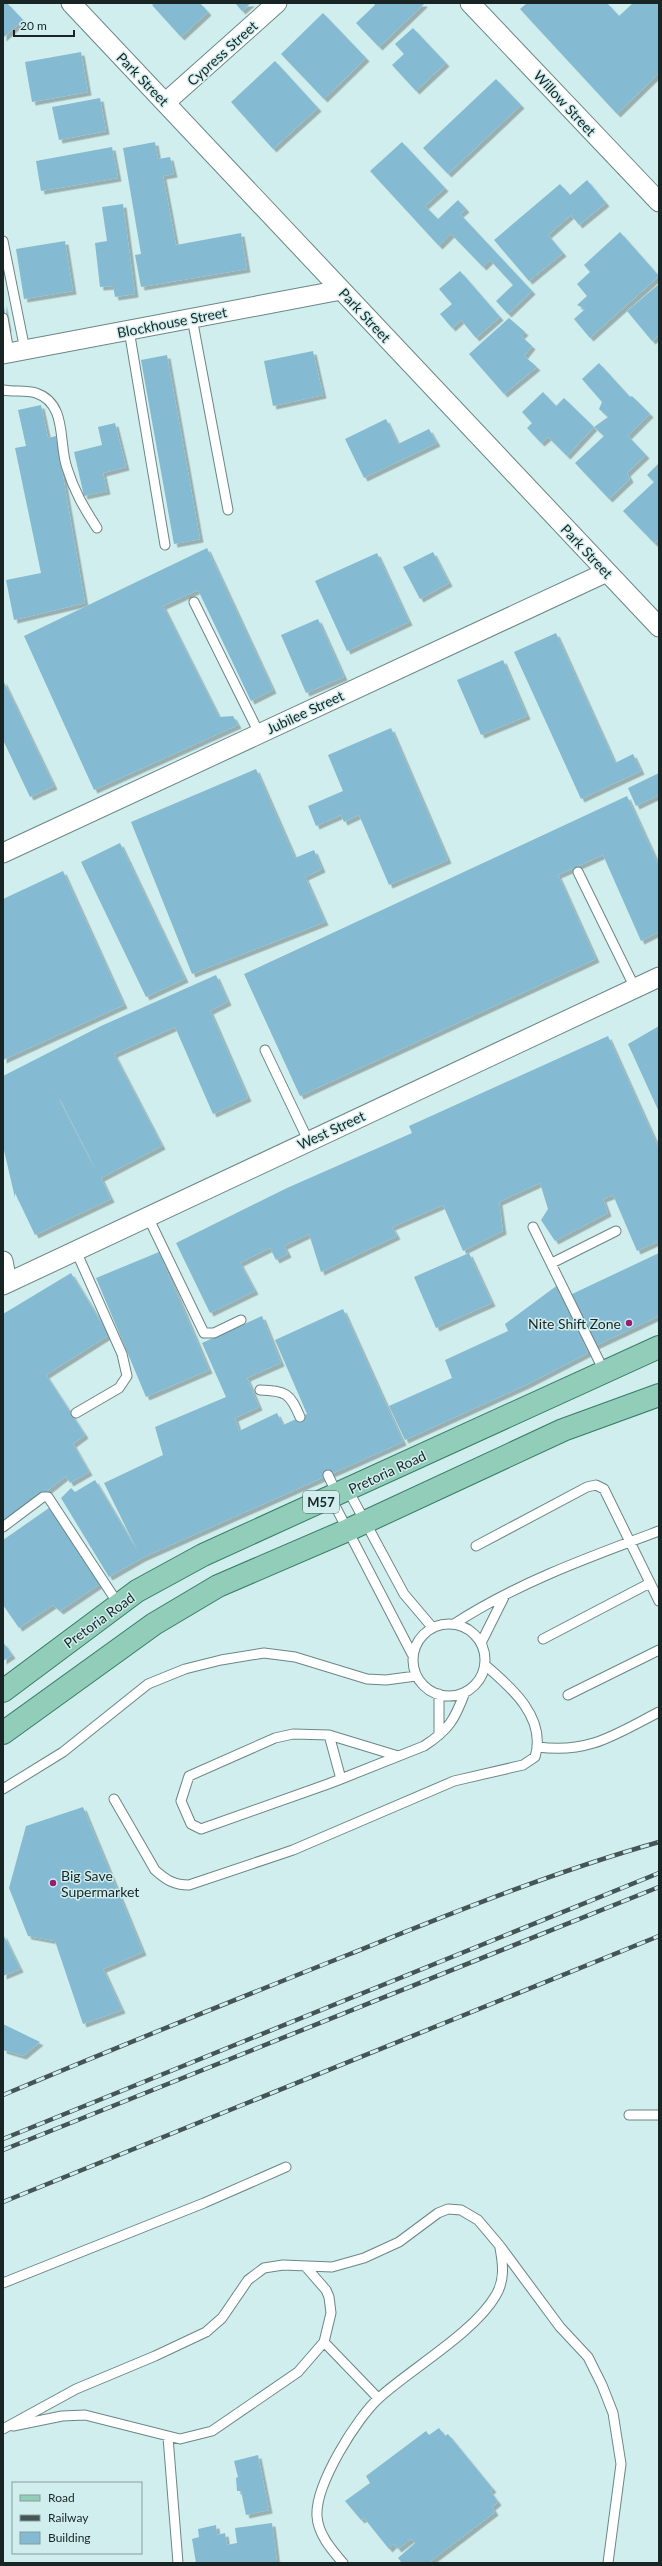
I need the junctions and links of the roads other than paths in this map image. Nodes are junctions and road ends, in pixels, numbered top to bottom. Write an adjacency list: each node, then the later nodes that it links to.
1 (71, 3): 4 (street, Park Street)
2 (277, 3): 4 (street, Cypress Street)
3 (470, 3): 5 (street, Willow Street)
4 (166, 102): 7 (street, Park Street)
5 (659, 202)
6 (3, 241): 11 (lane)
7 (341, 290): 9 (street, Blockhouse Street); 16 (street, Park Street)
8 (3, 318): 11 (lane)
9 (192, 318): 10 (street, Blockhouse Street); 13 (lane)
10 (129, 330): 11 (street, Blockhouse Street); 15 (lane)
11 (12, 352)
12 (3, 390): 14 (lane)
13 (228, 510)
14 (97, 528)
15 (165, 545)
16 (607, 572): 18 (street, Park Street); 19 (street, Jubilee Street)
17 (194, 602): 19 (lane)
18 (659, 627)
19 (260, 733): 20 (street, Jubilee Street)
20 (3, 853)
21 (578, 872): 23 (lane)
22 (659, 977): 23 (street, West Street)
23 (635, 988): 25 (street, West Street)
24 (265, 1050): 25 (lane)
25 (308, 1140): 26 (street, West Street)
26 (147, 1215): 29 (street, West Street); 33 (lane)
27 (533, 1227): 31 (lane)
28 (616, 1231): 31 (lane)
29 (76, 1251): 32 (street, West Street); 38 (lane)
30 (3, 1261): 32 (street)
31 (552, 1263): 35 (lane)
32 (5, 1283)
33 (241, 1320)
34 (659, 1348): 35 (main road, Pretoria Road / M57)
35 (604, 1371): 41 (main road, Pretoria Road / M57)
36 (260, 1390): 39 (lane)
37 (659, 1395): 42 (main road, M57)
38 (76, 1413)
39 (300, 1417)
40 (328, 1475): 41 (lane)
41 (339, 1494): 42 (lane); 42 (lane); 50 (main road, Pretoria Road / M57)
42 (357, 1525): 52 (lane); 56 (lane); 64 (main road, M57)
43 (3, 1527): 50 (lane)
44 (659, 1531): 45 (lane)
45 (630, 1542): 46 (lane); 47 (lane); 48 (lane)
46 (476, 1546)
47 (650, 1583): 49 (lane); 53 (lane)
48 (505, 1595): 51 (lane); 54 (lane)
49 (659, 1601)
50 (119, 1605): 59 (main road, Pretoria Road / M57)
51 (454, 1624): 52 (lane); 54 (lane)
52 (432, 1627): 56 (lane)
53 (543, 1639)
54 (481, 1643): 57 (lane)
55 (659, 1650): 62 (lane)
56 (412, 1654): 58 (lane)
57 (485, 1665): 60 (lane); 67 (lane)
58 (416, 1676): 61 (lane); 70 (lane)
59 (3, 1690)
60 (465, 1692): 61 (lane); 66 (lane)
61 (438, 1694): 66 (lane)
62 (568, 1695)
63 (659, 1712): 67 (lane)
64 (3, 1733)
65 (329, 1735): 68 (lane); 69 (lane); 69 (lane)
66 (439, 1735): 68 (lane)
67 (538, 1747): 71 (lane)
68 (398, 1756): 69 (lane)
69 (341, 1779)
70 (3, 1789)
71 (114, 1799)
72 (629, 2115): 73 (lane)
73 (659, 2115)
74 (286, 2167): 77 (lane)
75 (500, 2246): 76 (lane); 79 (lane); 84 (lane)
76 (306, 2267): 78 (lane); 80 (lane)
77 (3, 2283)
78 (324, 2342): 79 (lane); 81 (lane)
79 (378, 2398): 83 (lane)
80 (4, 2428): 81 (lane)
81 (168, 2437): 82 (lane)
82 (178, 2563)
83 (342, 2563)
84 (608, 2563)

